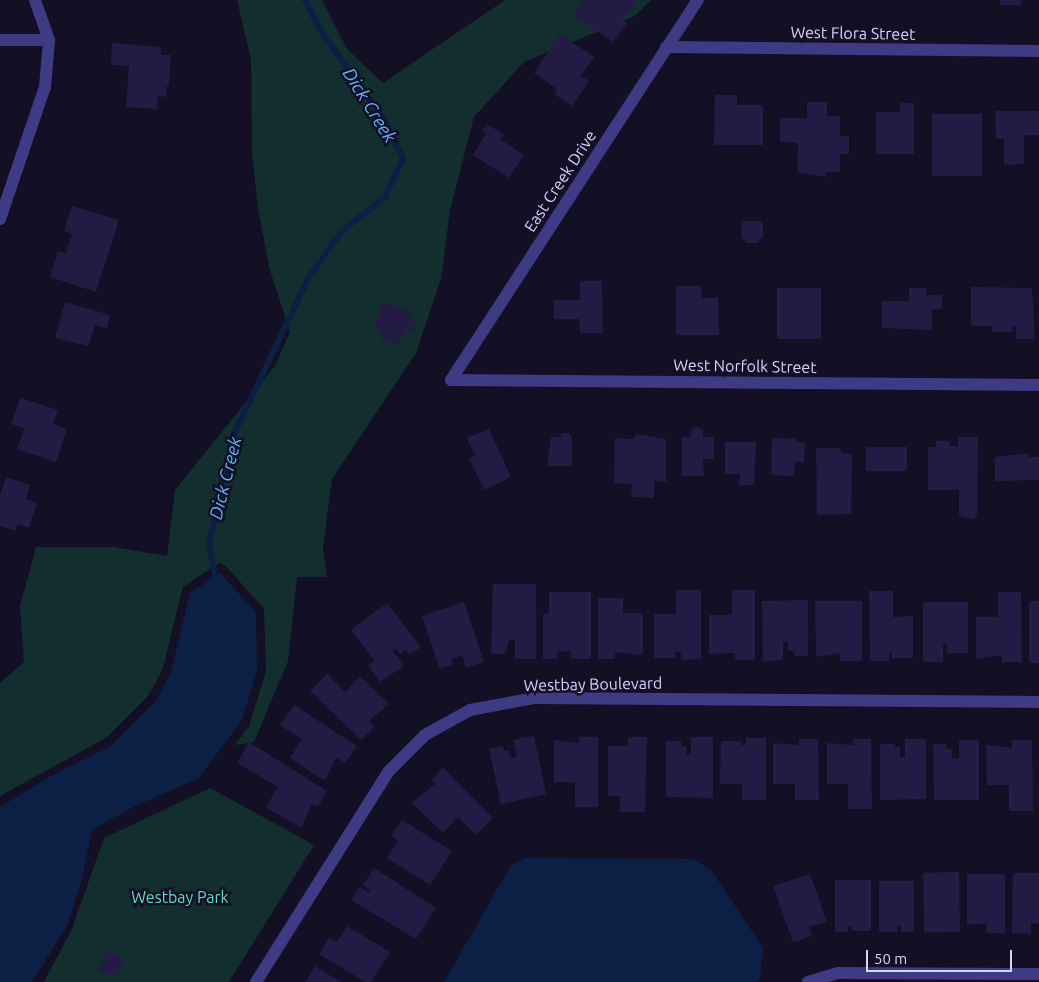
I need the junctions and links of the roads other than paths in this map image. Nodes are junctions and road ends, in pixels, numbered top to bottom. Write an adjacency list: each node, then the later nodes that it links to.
1 (36, 0): 4 (street)
2 (698, 0): 5 (street, East Creek Drive)
3 (0, 40): 4 (street)
4 (50, 40): 7 (street)
5 (666, 47): 6 (street, West Flora Street); 8 (street, East Creek Drive)
6 (1039, 51)
7 (0, 219)
8 (451, 380): 9 (street, West Norfolk Street)
9 (1039, 385)
10 (1039, 702): 13 (street, Westbay Boulevard)
11 (1039, 974): 12 (street)
12 (882, 978): 14 (street)
13 (256, 982)
14 (808, 982)

